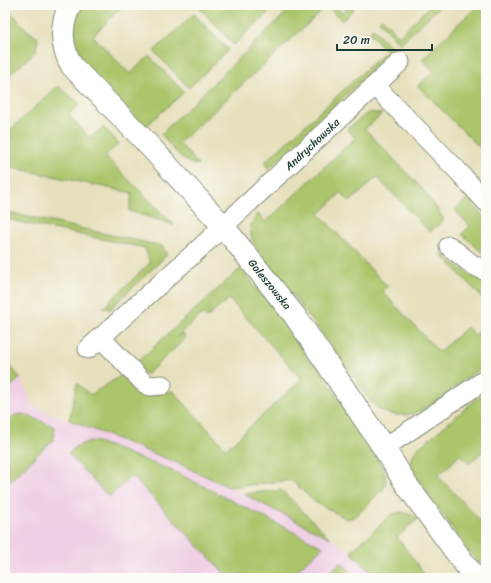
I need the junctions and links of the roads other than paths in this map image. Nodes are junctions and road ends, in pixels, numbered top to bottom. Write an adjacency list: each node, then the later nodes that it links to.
1 (70, 5): 5 (street, Goleszowska)
2 (400, 62): 3 (lane, Andrychowska)
3 (375, 86): 4 (lane); 5 (lane, Andrychowska)
4 (486, 202)
5 (223, 226): 9 (lane, Andrychowska); 10 (street, Goleszowska)
6 (449, 246): 7 (lane)
7 (486, 271)
8 (486, 380): 10 (lane)
9 (162, 385)
10 (384, 448): 11 (street, Goleszowska)
11 (475, 578)

